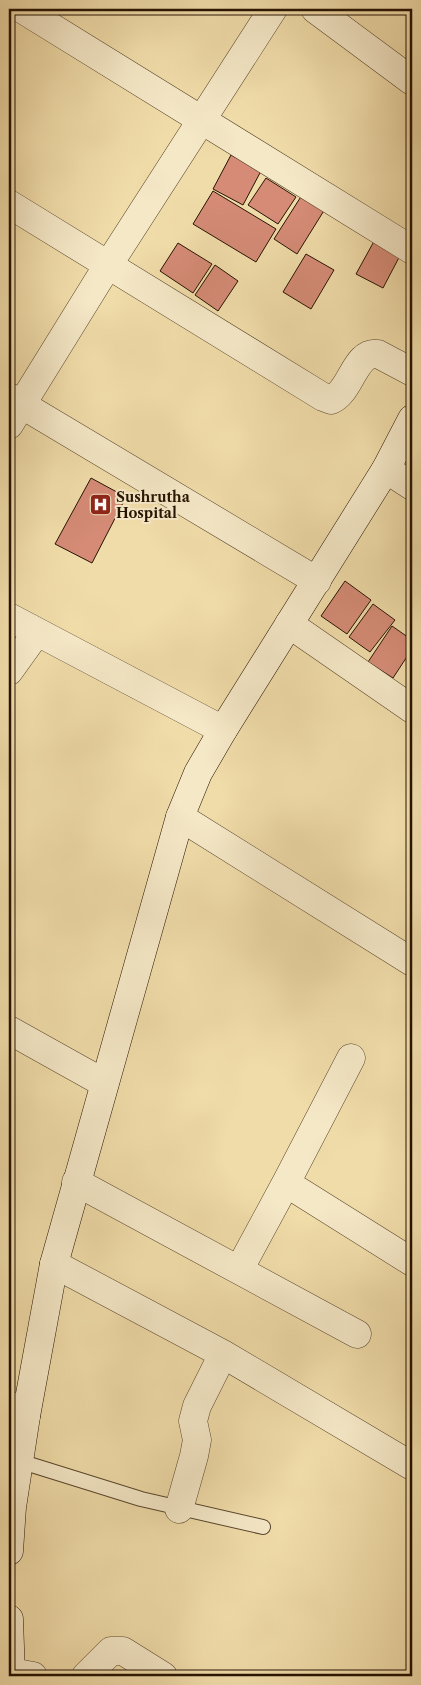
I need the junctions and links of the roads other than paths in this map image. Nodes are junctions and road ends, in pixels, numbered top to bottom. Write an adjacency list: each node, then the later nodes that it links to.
1 (22, 9): 5 (street)
2 (273, 9): 5 (street)
3 (315, 9): 4 (street)
4 (412, 80)
5 (202, 119): 7 (street); 8 (street)
6 (9, 204): 8 (street)
7 (412, 250)
8 (108, 266): 9 (street); 10 (street)
9 (412, 372)
10 (13, 409): 14 (street)
11 (412, 419): 12 (street)
12 (386, 469): 13 (street); 14 (street)
13 (412, 486)
14 (317, 581): 16 (street)
15 (9, 617): 17 (street)
16 (289, 624): 19 (street); 20 (street)
17 (37, 632): 18 (street); 20 (street)
18 (9, 671)
19 (412, 709)
20 (223, 730): 21 (street)
21 (180, 816): 22 (street); 25 (street)
22 (412, 962)
23 (9, 1030): 25 (street)
24 (351, 1058): 27 (street)
25 (104, 1083): 26 (street)
26 (76, 1182): 29 (street); 30 (street)
27 (286, 1183): 28 (street); 30 (street)
28 (412, 1262)
29 (54, 1264): 32 (street); 33 (street)
30 (239, 1270): 31 (street)
31 (357, 1334)
32 (223, 1354): 35 (street); 36 (street)
33 (17, 1410): 34 (street)
34 (19, 1461): 36 (lane); 38 (street)
35 (412, 1466)
36 (179, 1508): 37 (lane)
37 (263, 1527)
38 (9, 1551)
39 (9, 1619): 40 (street)
40 (19, 1675)
41 (86, 1676): 42 (street)
42 (163, 1676)

